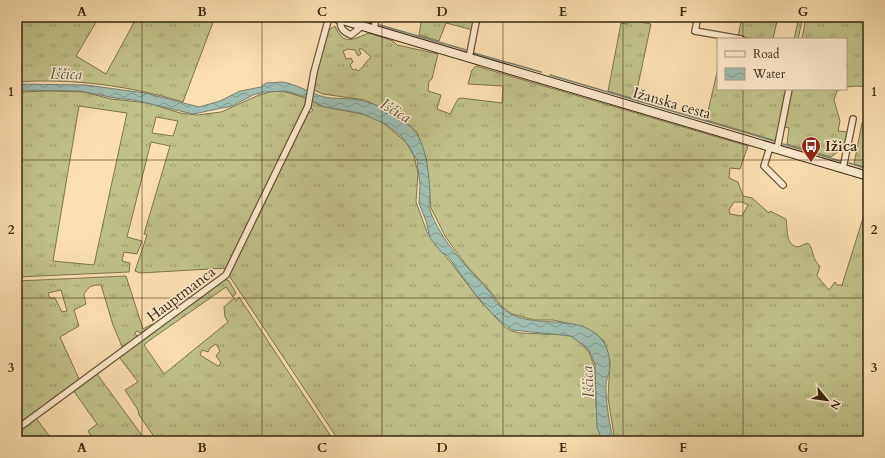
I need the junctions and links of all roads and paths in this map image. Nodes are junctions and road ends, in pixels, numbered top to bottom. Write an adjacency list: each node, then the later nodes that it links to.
1 (329, 17): 15 (street, Hauptmanca)
2 (376, 17): 6 (street)
3 (477, 17): 8 (street)
4 (698, 17): 7 (street)
5 (342, 19): 6 (street, Ižanska cesta)
6 (374, 30): 8 (street, Ižanska cesta)
7 (735, 38)
8 (469, 58): 11 (street, Ižanska cesta)
9 (789, 90): 11 (street)
10 (853, 119): 12 (street)
11 (773, 148): 12 (street, Ižanska cesta); 14 (street)
12 (843, 168): 13 (street, Ižanska cesta)
13 (868, 176)
14 (783, 185)
15 (17, 429)

